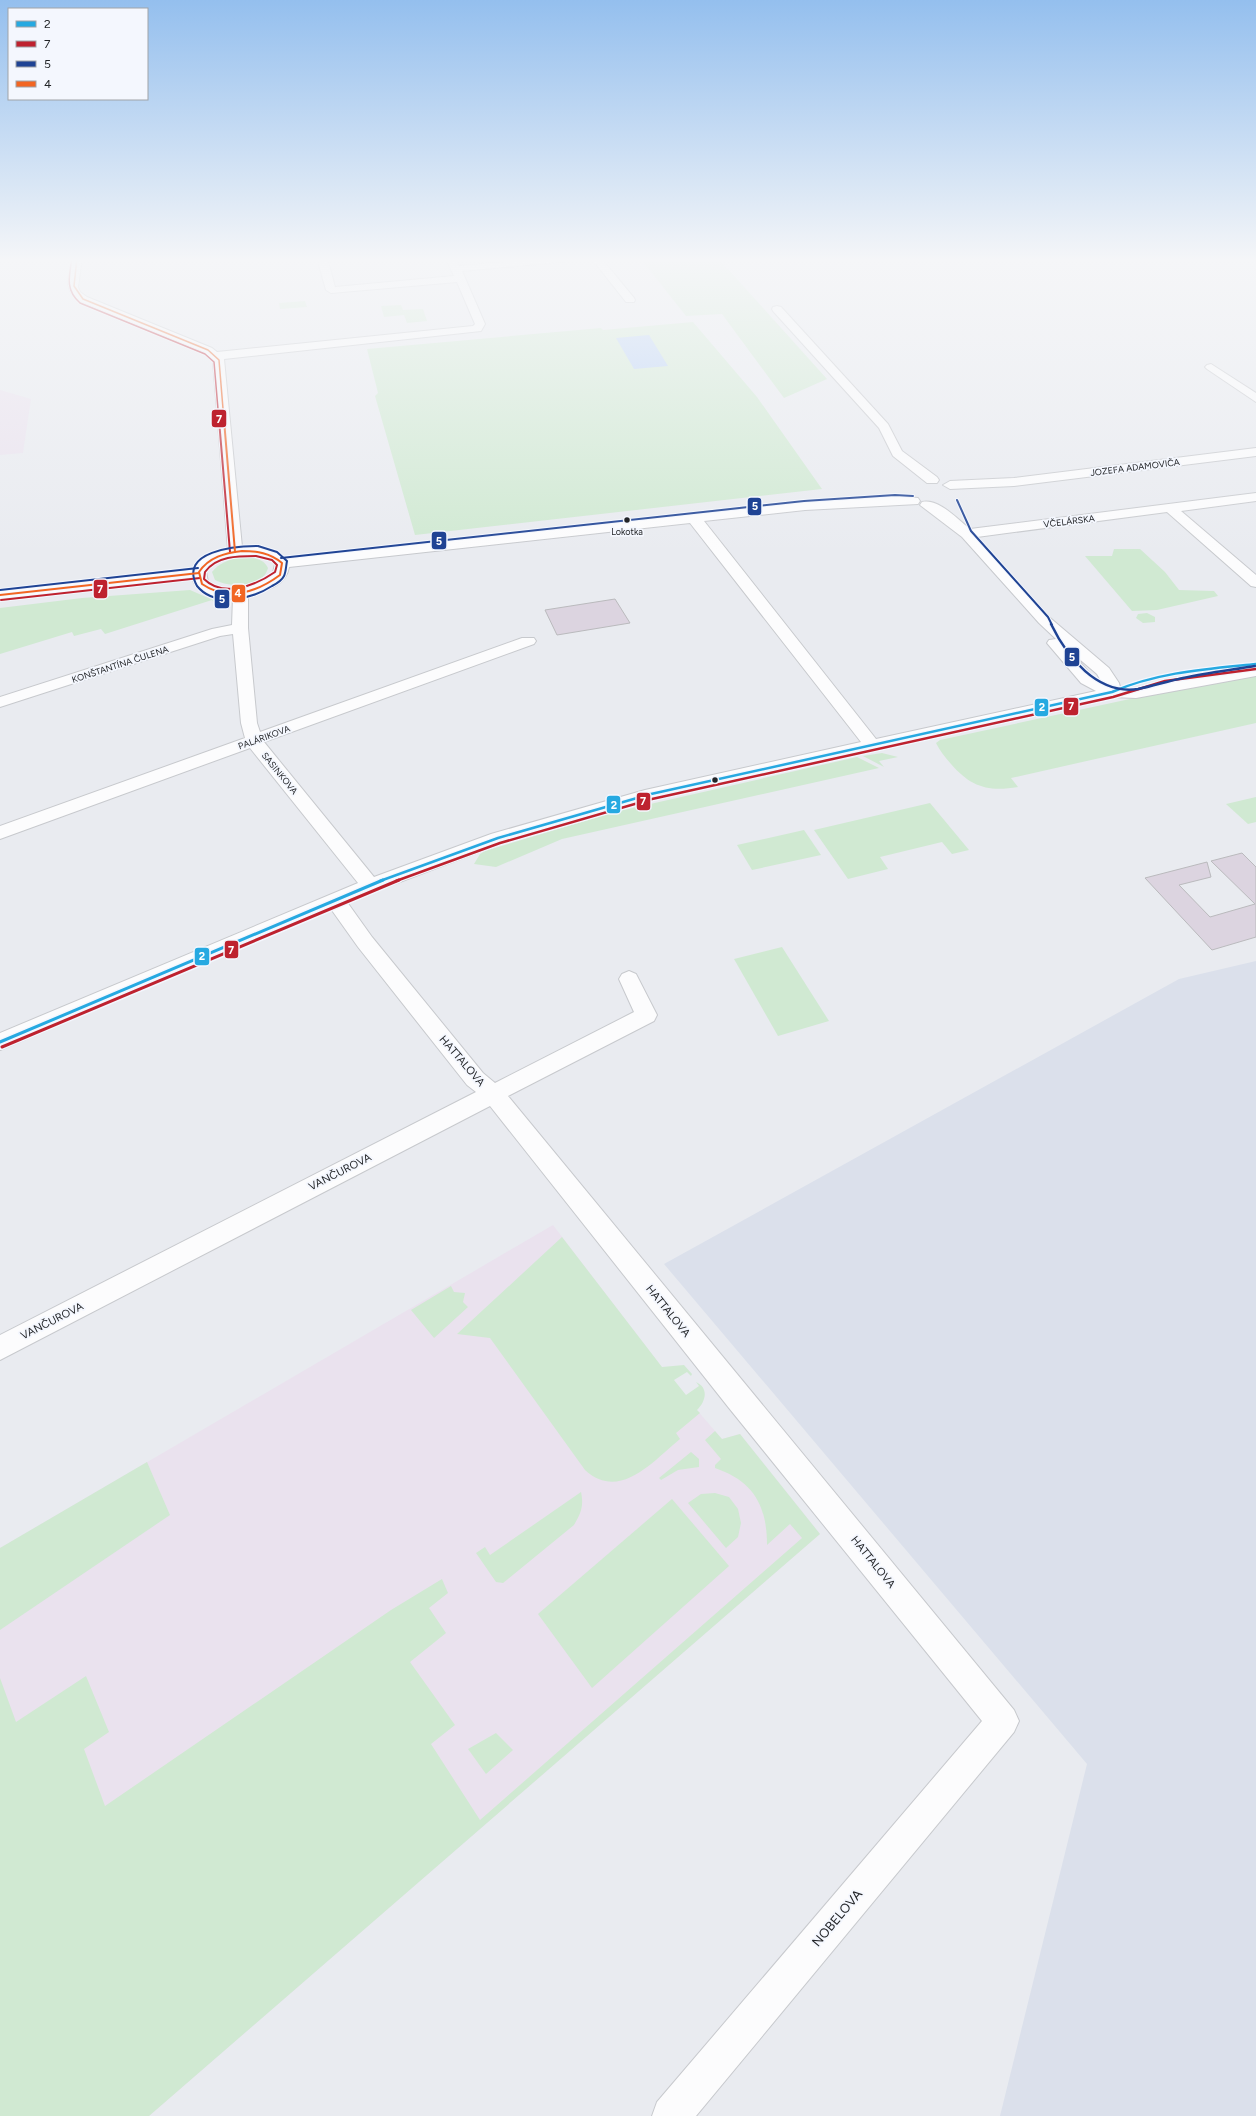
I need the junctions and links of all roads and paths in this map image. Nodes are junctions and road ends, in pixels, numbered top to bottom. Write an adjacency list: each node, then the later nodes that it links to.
1 (216, 356): 21 (street)
2 (820, 357): 6 (street)
3 (1211, 367): 4 (street)
4 (1256, 398)
5 (877, 400): 6 (street)
6 (860, 401): 8 (street)
7 (1256, 452): 10 (street, JOZEFA ADAMOVIČA)
8 (897, 453): 9 (street); 11 (street)
9 (932, 480): 11 (street); 12 (street)
10 (1014, 482): 12 (street, JOZEFA ADAMOVIČA); 14 (street, JOZEFA ADAMOVIČA)
11 (909, 483): 15 (street); 17 (street)
12 (950, 485): 14 (street)
13 (1256, 498): 18 (street, VČELÁRSKA)
14 (955, 499): 16 (street); 20 (street)
15 (913, 501): 16 (street); 17 (street)
16 (927, 505): 20 (street)
17 (805, 506): 19 (street)
18 (1170, 508): 20 (street, VČELÁRSKA); 24 (street)
19 (693, 518): 22 (street); 39 (street)
20 (967, 534): 27 (street)
21 (235, 552): 22 (street); 23 (street)
22 (282, 563): 25 (street)
23 (199, 573): 25 (street); 26 (street)
24 (1256, 583)
25 (241, 592): 28 (street, SASINKOVA)
26 (0, 595)
27 (1044, 620): 31 (street); 33 (street)
28 (240, 628): 37 (street, KONŠTANTÍNA ČULENA); 38 (street, SASINKOVA)
29 (528, 642): 38 (street, PALÁRIKOVA)
30 (1256, 664): 34 (street)
31 (1103, 671): 34 (street); 35 (street)
32 (1256, 671): 35 (street)
33 (1087, 680): 35 (street); 36 (street)
34 (1146, 681): 35 (street)
35 (1112, 692): 36 (street)
36 (1080, 699): 39 (street)
37 (0, 702)
38 (254, 741): 40 (street, PALÁRIKOVA); 41 (street, SASINKOVA)
39 (873, 746): 41 (street)
40 (0, 833)
41 (370, 885): 42 (street)
42 (335, 900): 44 (street); 45 (street, HATTALOVA)
43 (629, 979): 45 (street, VANČUROVA)
44 (0, 1042)
45 (493, 1094): 46 (street, VANČUROVA); 47 (street, HATTALOVA)
46 (0, 1348)
47 (1004, 1721): 48 (street, NOBELOVA)
48 (671, 2116)

